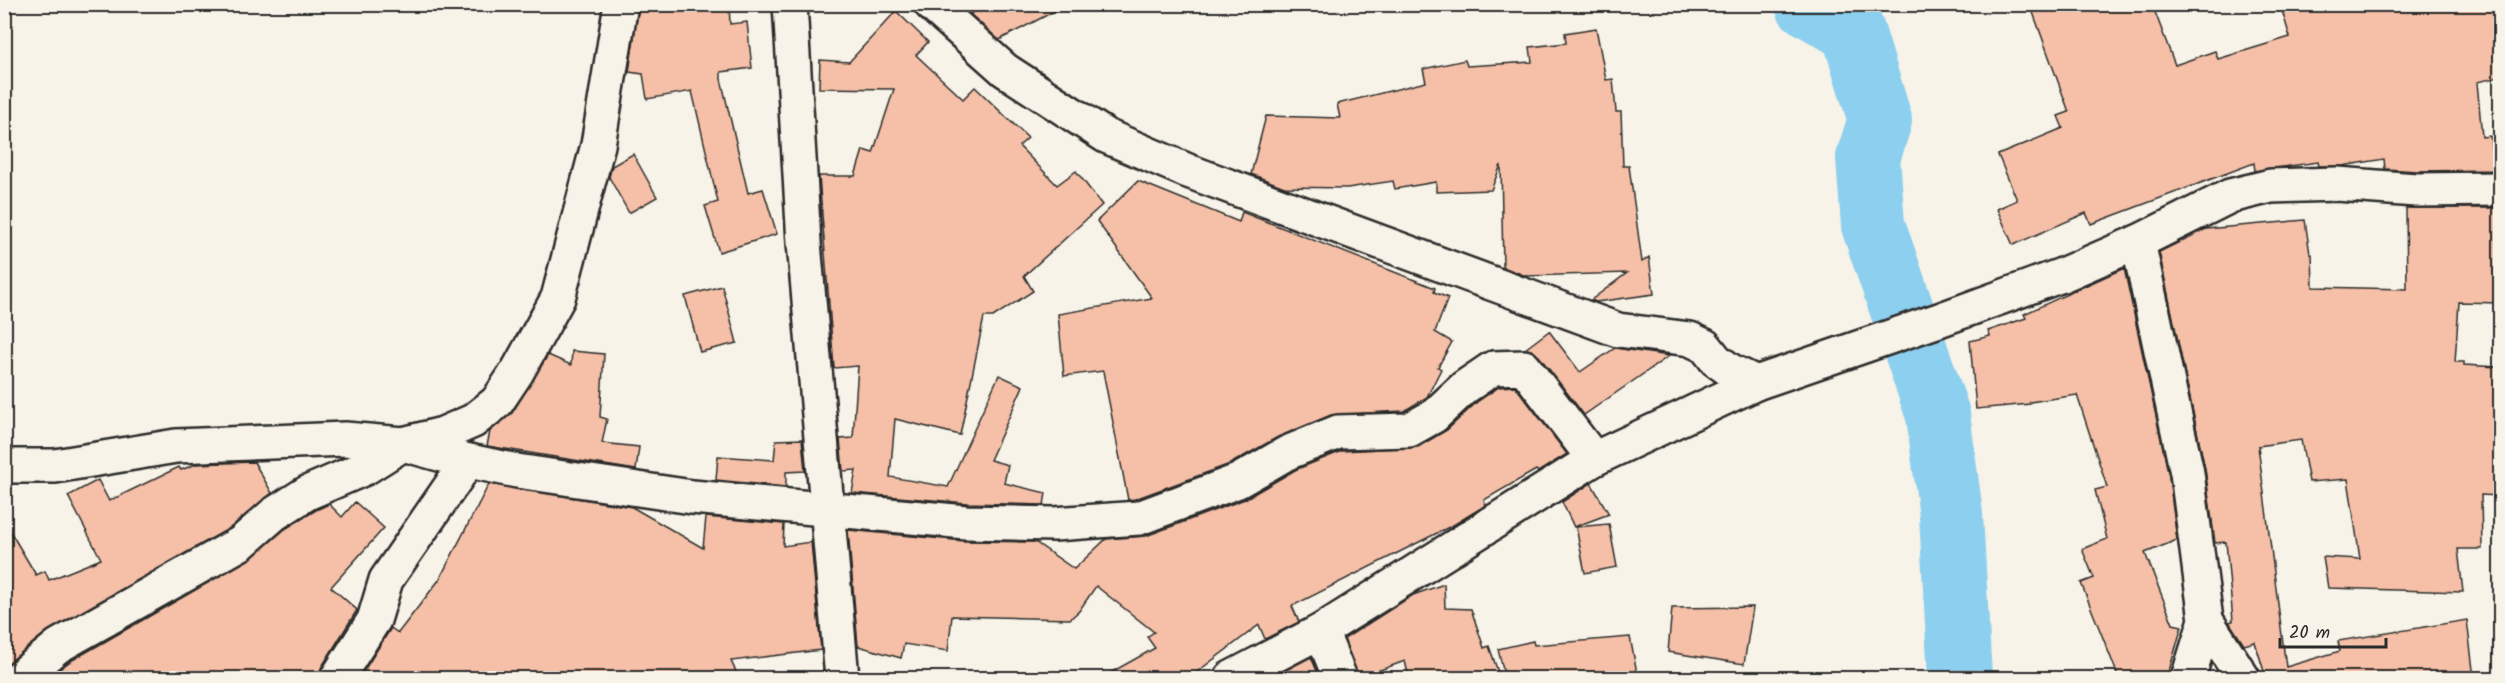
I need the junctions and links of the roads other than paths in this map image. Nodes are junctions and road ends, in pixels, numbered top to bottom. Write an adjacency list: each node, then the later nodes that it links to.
1 (621, 4): 7 (street)
2 (790, 4): 11 (street)
3 (931, 4): 6 (street)
4 (2500, 189): 5 (street)
5 (2138, 242): 6 (street); 12 (street)
6 (1756, 383): 8 (street)
7 (404, 444): 9 (street); 10 (street); 14 (street)
8 (1594, 459): 11 (street); 13 (street)
9 (468, 461): 11 (street); 15 (street)
10 (8, 462)
11 (826, 509): 16 (street)
12 (2206, 620): 19 (street); 20 (street)
13 (1321, 632): 17 (street); 18 (street)
14 (19, 678)
15 (337, 678)
16 (842, 678)
17 (1231, 678)
18 (1340, 678)
19 (2188, 678)
20 (2243, 678)

